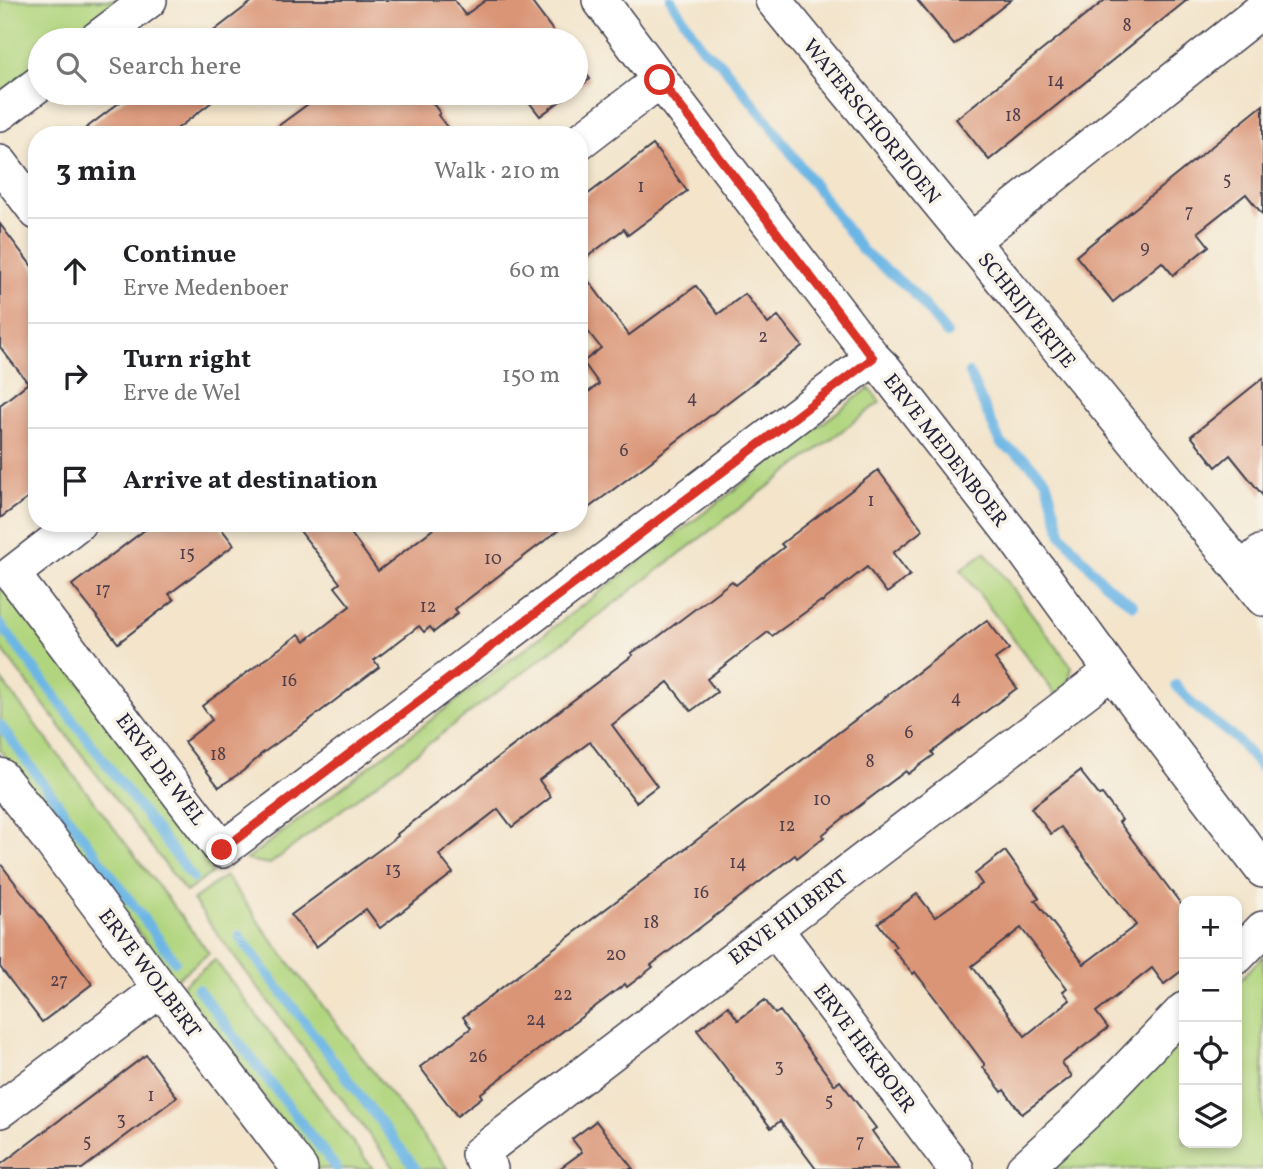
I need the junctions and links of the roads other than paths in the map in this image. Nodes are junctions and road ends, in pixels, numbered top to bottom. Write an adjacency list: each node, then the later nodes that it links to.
1 (149, 0): 5 (street)
2 (600, 0): 6 (street, ERVE MEDENBOER)
3 (773, 0): 12 (street, WATERSCHORPIOEN)
4 (1263, 9): 12 (street, SCHRIJVERTJE)
5 (112, 28)
6 (660, 80): 9 (street); 13 (street, ERVE MEDENBOER)
7 (28, 92): 8 (street)
8 (0, 113)
9 (588, 135)
10 (0, 163): 11 (street)
11 (28, 200)
12 (971, 241): 15 (street, SCHRIJVERTJE)
13 (873, 358): 14 (street, ERVE DE WEL); 17 (street, ERVE MEDENBOER)
14 (66, 532)
15 (1252, 561): 16 (street, SCHRIJVERTJE)
16 (1263, 598)
17 (1112, 671): 19 (street, ERVE MEDENBOER); 20 (street, ERVE HILBERT)
18 (0, 776): 23 (street, ERVE WOLBERT)
19 (1263, 870)
20 (774, 928): 27 (street, ERVE HILBERT); 28 (street, ERVE HEKBOER)
21 (1263, 929): 22 (street)
22 (1242, 951)
23 (160, 989): 25 (street); 26 (street, ERVE WOLBERT)
24 (1179, 1015): 29 (street)
25 (0, 1110)
26 (300, 1169)
27 (490, 1169)
28 (956, 1169)
29 (1024, 1169)

